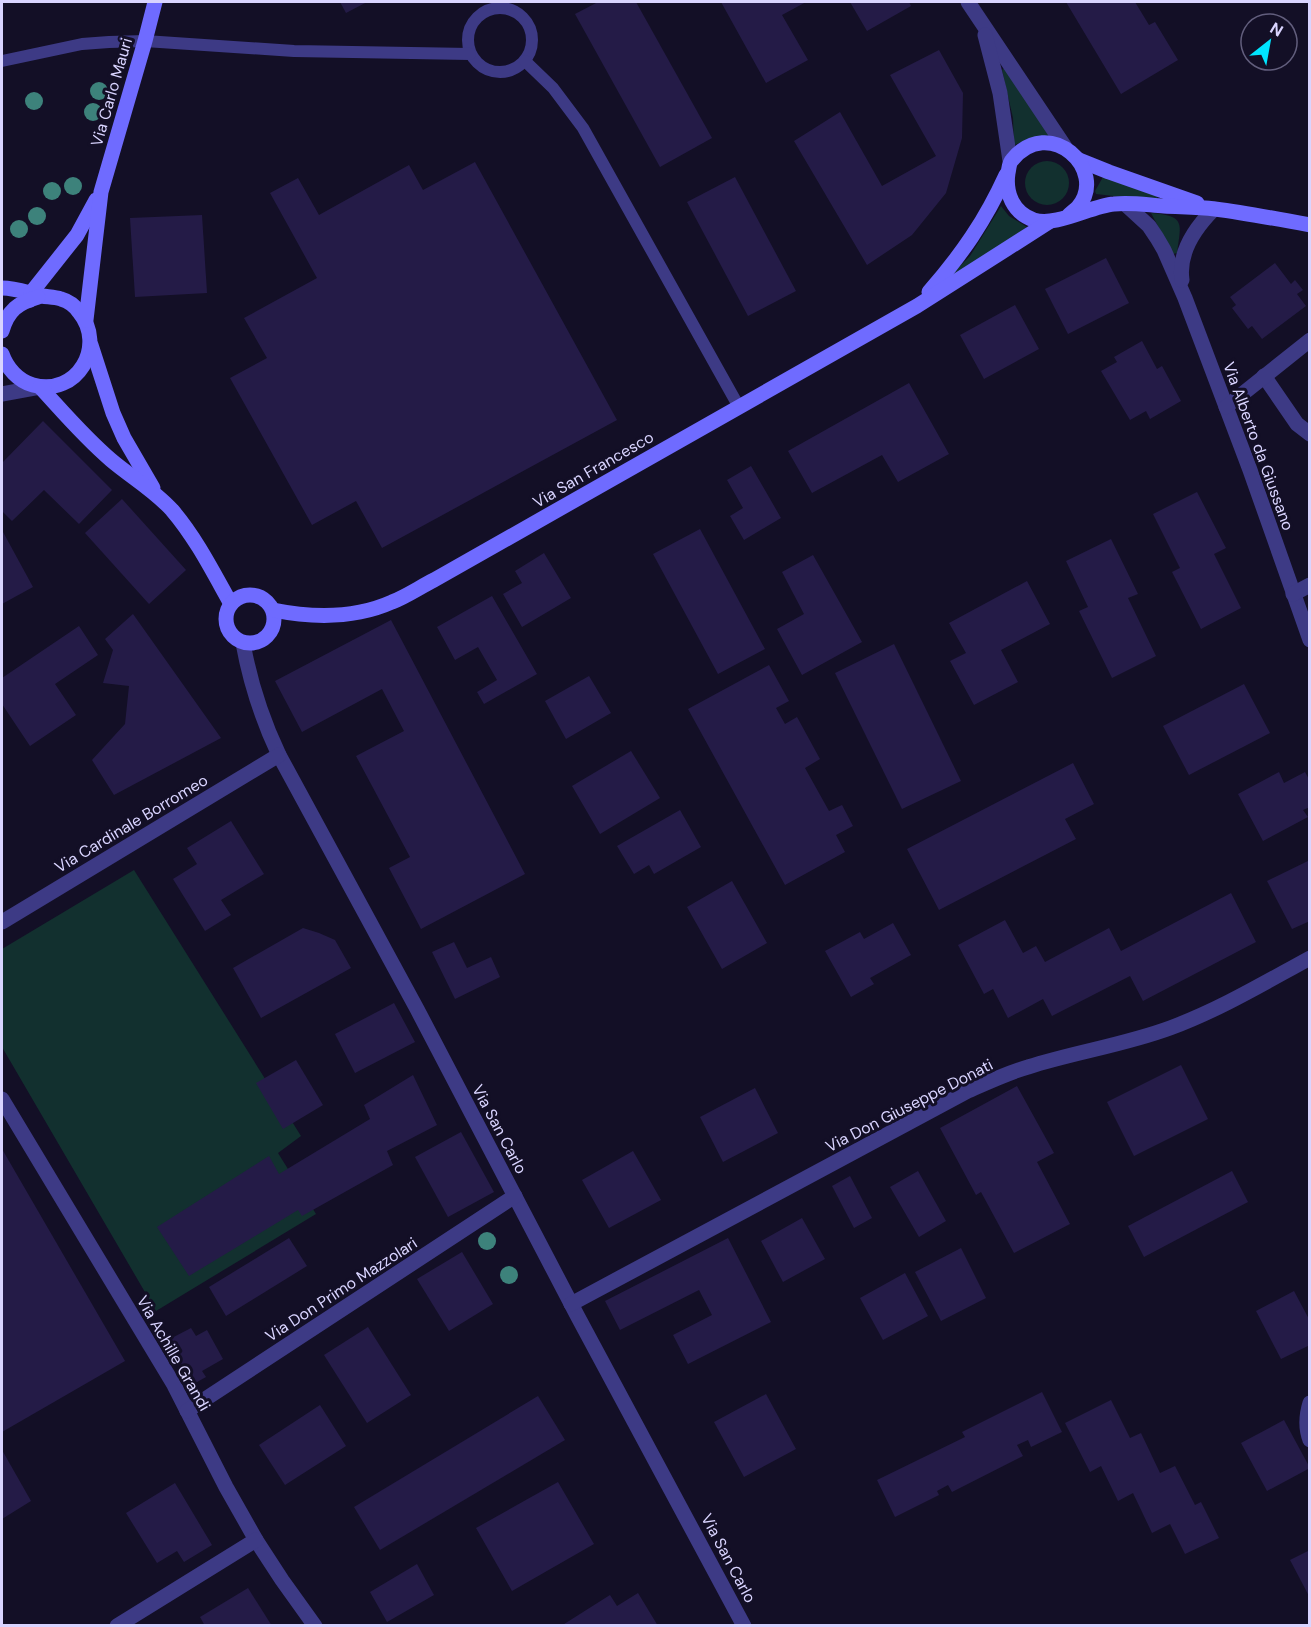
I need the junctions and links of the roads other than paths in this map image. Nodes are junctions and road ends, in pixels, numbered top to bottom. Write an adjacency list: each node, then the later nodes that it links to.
1 (155, 2): 4 (street, Via Carlo Mauri)
2 (968, 2): 3 (street)
3 (982, 23): 8 (street); 10 (street)
4 (145, 41): 5 (lane); 6 (lane); 11 (street, Via Carlo Mauri)
5 (470, 54): 7 (lane); 7 (lane)
6 (2, 61)
7 (525, 61): 31 (lane)
8 (1065, 147): 9 (street); 10 (street)
9 (1079, 160): 13 (street); 15 (street)
10 (1010, 165): 16 (street); 22 (street, Via San Francesco)
11 (101, 192): 20 (street, Via Carlo Mauri); 23 (street, Via Carlo Mauri)
12 (1125, 204): 13 (street); 15 (street); 21 (street, Via Alberto da Giussano)
13 (1190, 204): 14 (street); 18 (street, Via Alberto da Giussano)
14 (1214, 209): 17 (street); 18 (street, Via Alberto da Giussano)
15 (1068, 216): 16 (street)
16 (1049, 222): 22 (street, Via San Francesco)
17 (1310, 225)
18 (1191, 238): 21 (street, Via Alberto da Giussano)
19 (2, 288): 20 (street)
20 (34, 296): 23 (street); 24 (street, Via Carlo Mauri)
21 (1185, 298): 32 (street, Via Alberto da Giussano)
22 (917, 306): 31 (street, Via San Francesco)
23 (86, 320): 26 (street, Via Carlo Mauri)
24 (2, 331)
25 (1310, 340): 28 (street)
26 (91, 344): 29 (street); 34 (street)
27 (3, 360): 29 (street)
28 (1264, 376): 32 (street); 33 (street)
29 (40, 387): 30 (street); 34 (street)
30 (2, 394)
31 (739, 407): 38 (street, Via San Francesco)
32 (1226, 407): 36 (street, Via Alberto da Giussano)
33 (1310, 434)
34 (156, 493): 37 (street)
35 (1310, 585): 36 (street)
36 (1293, 594): 39 (street, Via Alberto da Giussano)
37 (231, 604): 38 (street, Via San Francesco); 40 (street)
38 (273, 609): 40 (street)
39 (1310, 640)
40 (243, 643): 41 (street, Via San Carlo)
41 (279, 755): 42 (street, Via Cardinale Borromeo); 45 (street, Via San Carlo)
42 (2, 922)
43 (1310, 958): 46 (street, Via Don Giuseppe Donati)
44 (2, 1099): 48 (street, Via Achille Grandi)
45 (515, 1196): 46 (street, Via San Carlo); 48 (street, Via Don Primo Mazzolari)
46 (571, 1304): 53 (street, Via San Carlo)
47 (1310, 1403): 49 (street)
48 (187, 1411): 50 (street, Via Achille Grandi)
49 (1310, 1440)
50 (256, 1540): 51 (street); 52 (street, Via Achille Grandi)
51 (117, 1626)
52 (315, 1626)
53 (744, 1626)

